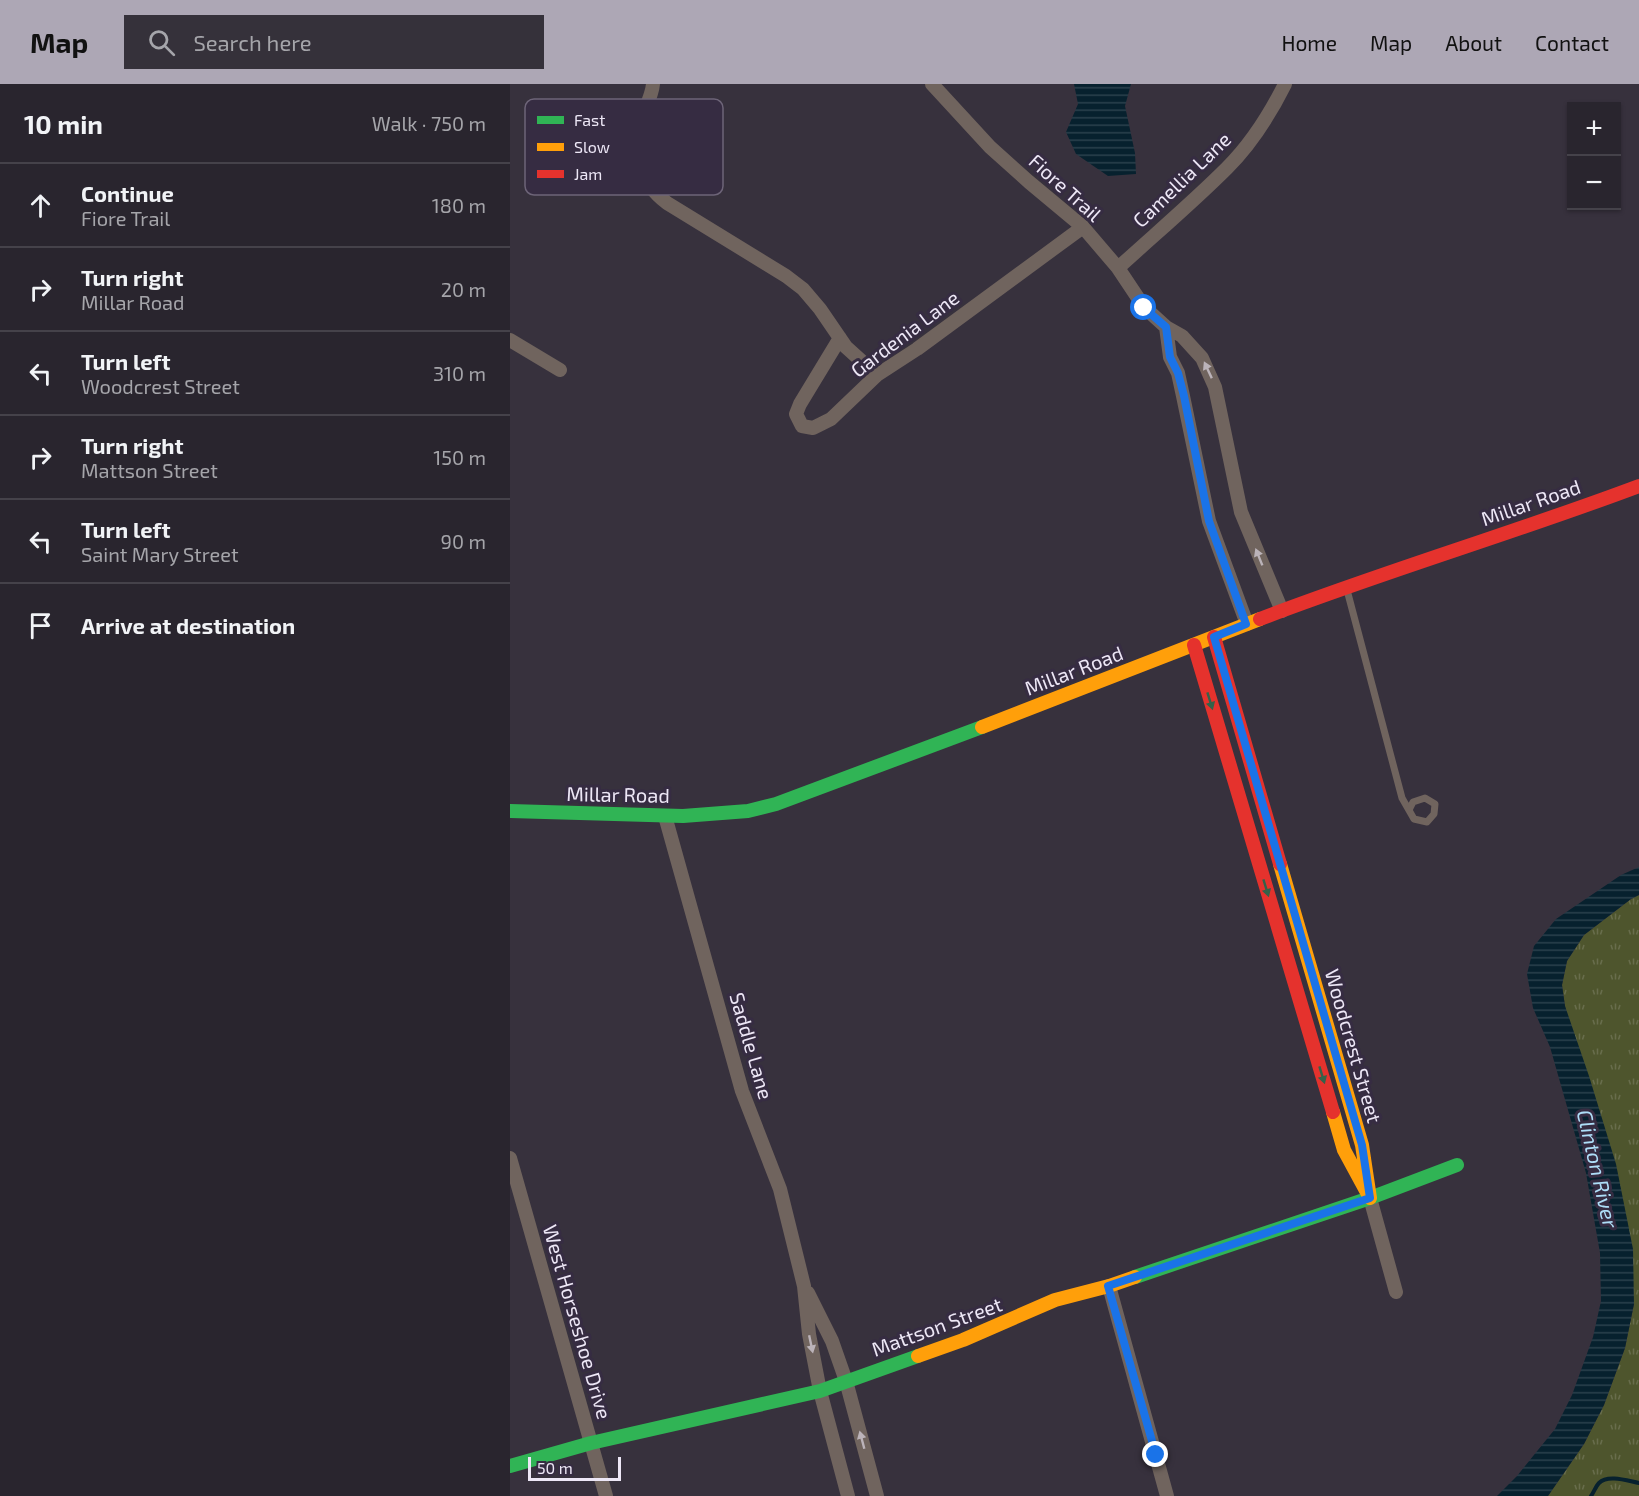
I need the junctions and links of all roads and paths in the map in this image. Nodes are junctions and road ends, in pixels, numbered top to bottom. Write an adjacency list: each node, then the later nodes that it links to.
1 (653, 84): 4 (street)
2 (932, 84): 6 (street, Fiore Trail)
3 (1285, 84): 7 (street, Camellia Lane)
4 (648, 99)
5 (658, 195): 9 (street)
6 (1083, 226): 7 (street, Fiore Trail); 12 (street, Gardenia Lane)
7 (1118, 268): 8 (street, Fiore Trail)
8 (1166, 327): 15 (street, Fiore Trail, one-way to 8); 16 (street)
9 (840, 338): 12 (street); 12 (street, Gardenia Lane)
10 (510, 340): 11 (street)
11 (560, 370)
12 (877, 375)
13 (1639, 486): 14 (street, Millar Road)
14 (1347, 588): 15 (street, Millar Road); 21 (lane)
15 (1282, 611): 16 (street, Millar Road)
16 (1246, 624): 17 (street, Millar Road)
17 (1214, 637): 18 (street, Millar Road); 19 (street, Woodcrest Street)
18 (1194, 645): 20 (street, Woodcrest Street, one-way to 20); 23 (street, Millar Road)
19 (1257, 784): 20 (street); 24 (street, Woodcrest Street)
20 (1237, 790): 25 (street, Woodcrest Street, one-way to 25)
21 (1409, 810)
22 (510, 811): 23 (street, Millar Road)
23 (665, 816): 29 (street, Saddle Lane)
24 (1292, 906): 25 (street); 28 (street, Woodcrest Street)
25 (1273, 911): 28 (street, Woodcrest Street, one-way to 28)
26 (510, 1158): 34 (street, West Horseshoe Drive)
27 (1457, 1165): 28 (street, Mattson Street)
28 (1370, 1198): 30 (street, Mattson Street); 31 (street, Woodcrest Street)
29 (804, 1286): 32 (street, Saddle Lane); 33 (street, Saddle Lane, one-way to 33)
30 (1108, 1286): 32 (street, Mattson Street); 39 (street)
31 (1396, 1292)
32 (846, 1381): 33 (street, Mattson Street); 38 (street, Saddle Lane, one-way to 32)
33 (820, 1391): 34 (street, Mattson Street); 37 (street, Saddle Lane)
34 (591, 1443): 35 (street, Mattson Street); 36 (street, West Horseshoe Drive)
35 (510, 1466)
36 (606, 1496)
37 (848, 1496)
38 (877, 1496)
39 (1167, 1496)

